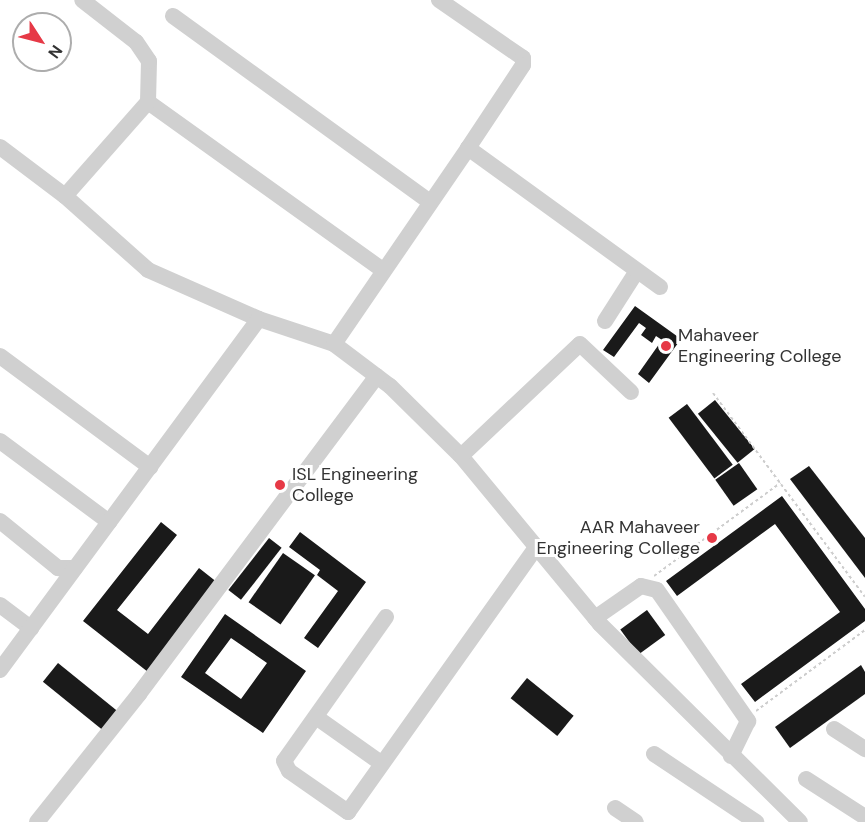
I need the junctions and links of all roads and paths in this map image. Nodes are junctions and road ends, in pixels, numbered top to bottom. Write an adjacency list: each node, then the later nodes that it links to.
1 (82, 0): 4 (street)
2 (439, 0): 6 (street)
3 (173, 16): 8 (street)
4 (148, 102): 7 (street); 9 (street)
5 (0, 147): 7 (street)
6 (468, 148): 8 (street); 10 (street)
7 (64, 196): 12 (street)
8 (429, 201): 9 (street)
9 (383, 270): 14 (street)
10 (637, 271): 11 (street); 13 (street)
11 (660, 287)
12 (259, 320): 14 (street); 21 (street)
13 (605, 321)
14 (334, 344): 16 (street)
15 (0, 356): 21 (street)
16 (377, 376): 20 (street); 46 (street)
17 (631, 392): 20 (street)
18 (713, 393): 22 (path)
19 (0, 441): 24 (street)
20 (461, 456): 25 (street)
21 (150, 467): 24 (street)
22 (780, 483): 27 (path); 28 (path)
23 (0, 521): 26 (street)
24 (109, 522): 26 (street)
25 (536, 547): 31 (street); 41 (street)
26 (75, 568): 32 (street)
27 (638, 588): 31 (street); 36 (street)
28 (865, 597)
29 (0, 605): 32 (street)
30 (386, 617): 35 (street)
31 (595, 618): 40 (street)
32 (31, 628): 34 (street)
33 (865, 630): 36 (path)
34 (0, 670)
35 (316, 717): 41 (street); 44 (street)
36 (747, 718): 40 (street)
37 (834, 729): 38 (street)
38 (865, 749)
39 (654, 754): 48 (street)
40 (731, 756): 49 (street)
41 (381, 763): 44 (street)
42 (806, 779): 45 (street)
43 (615, 808): 47 (street)
44 (354, 817)
45 (865, 817)
46 (37, 822)
47 (636, 822)
48 (756, 822)
49 (800, 822)

